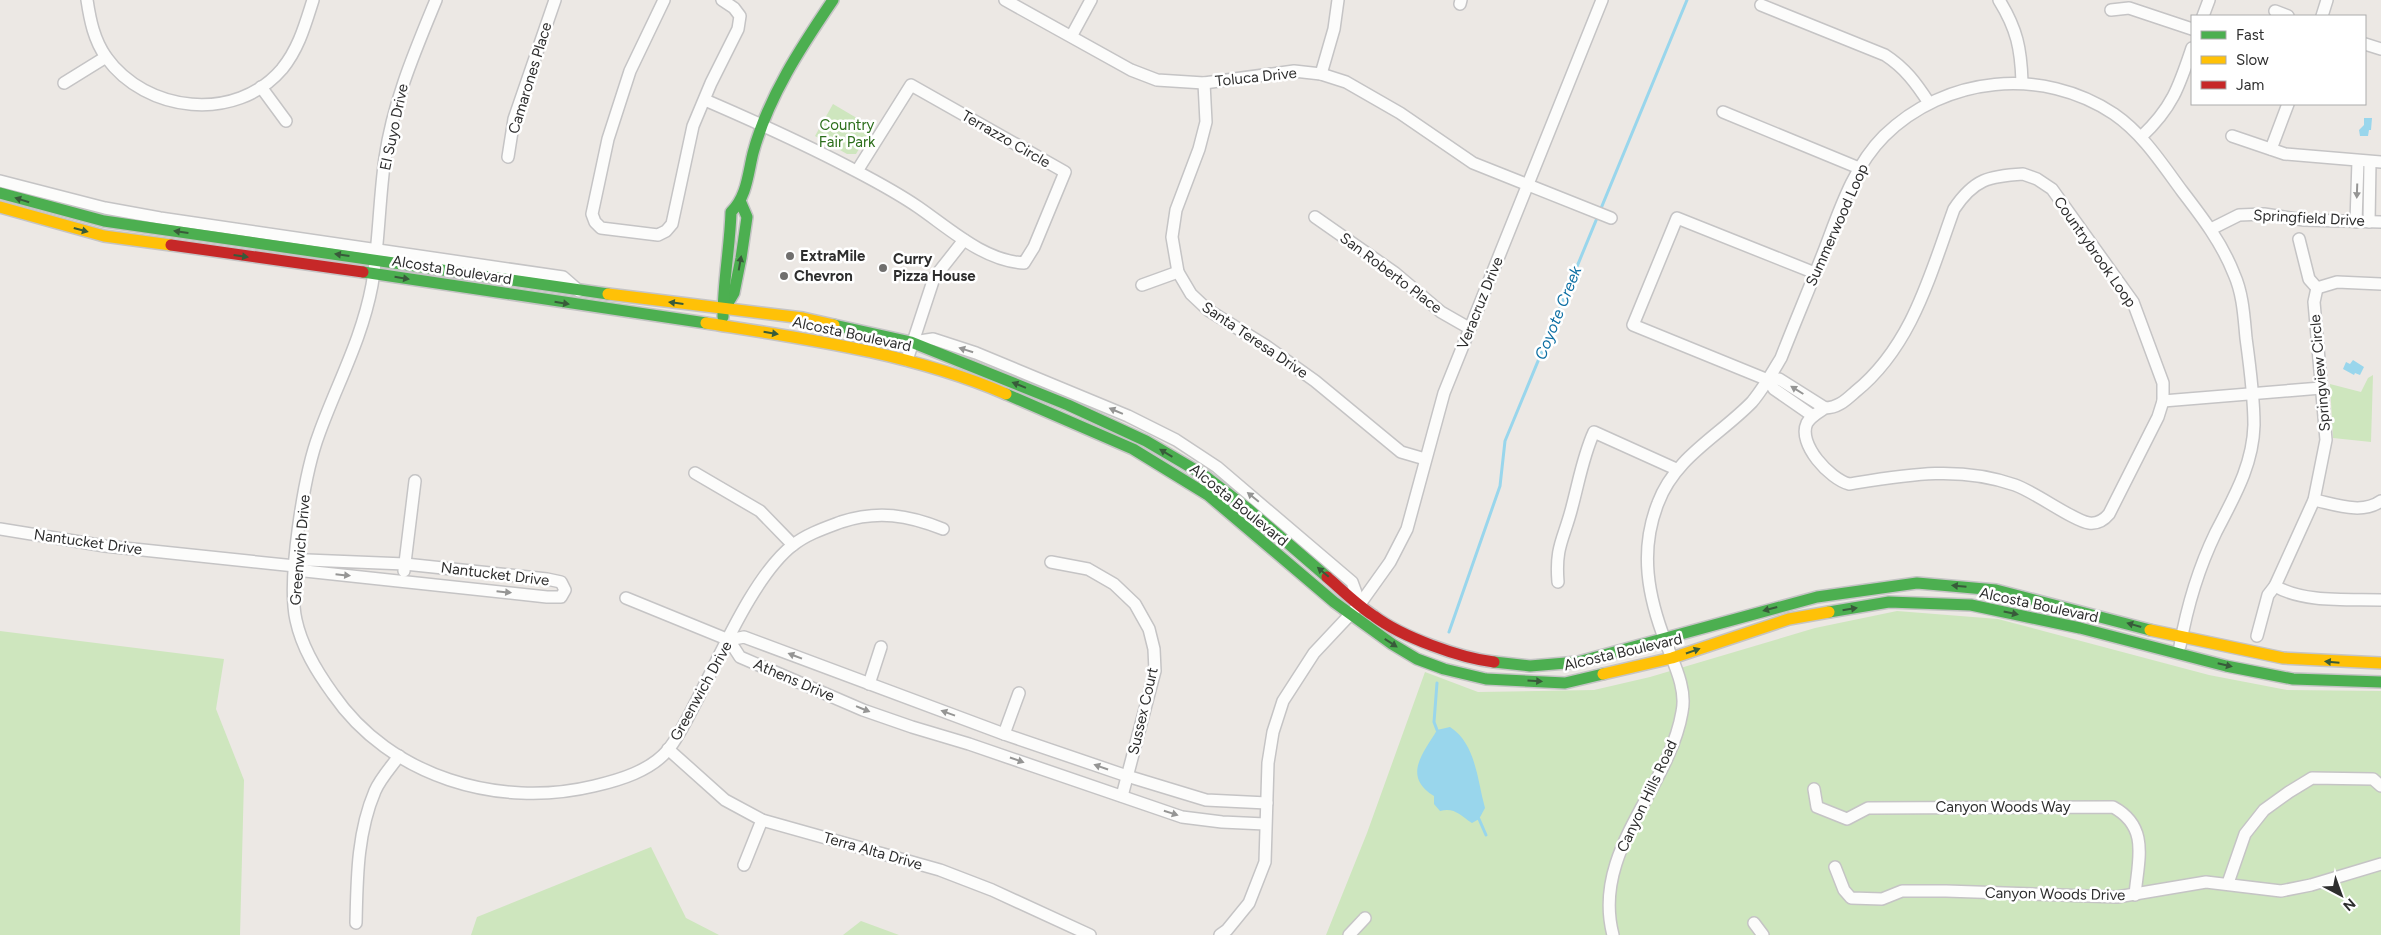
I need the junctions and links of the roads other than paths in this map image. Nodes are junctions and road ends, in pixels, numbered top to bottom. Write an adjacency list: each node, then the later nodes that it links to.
1 (87, 0): 26 (street)
2 (314, 0): 31 (street)
3 (436, 0): 57 (street, El Suyo Drive)
4 (555, 0): 41 (street, Camarones Place)
5 (664, 0): 32 (street)
6 (722, 0): 32 (street)
7 (1005, 0): 22 (street, Toluca Drive)
8 (1091, 0): 22 (street)
9 (1338, 0): 27 (street)
10 (1602, 0): 46 (street, Veracruz Drive)
11 (1998, 0): 28 (street)
12 (2209, 0): 18 (street)
13 (2328, 0): 20 (street)
14 (830, 1): 37 (main road)
15 (1761, 5): 33 (street)
16 (2111, 10): 21 (street)
17 (2275, 12): 19 (street)
18 (2203, 15)
19 (2285, 15)
20 (2322, 15)
21 (2191, 29)
22 (1072, 35): 30 (street, Toluca Drive)
23 (2366, 44): 24 (street)
24 (2381, 49)
25 (2191, 51): 39 (street)
26 (106, 57): 29 (street); 31 (street)
27 (1321, 74): 30 (street, Toluca Drive); 46 (street, Toluca Drive)
28 (2022, 82): 33 (street, Summerwood Loop); 39 (street, Summerwood Loop)
29 (64, 83)
30 (1204, 83): 58 (street, Santa Teresa Drive)
31 (261, 87): 36 (street)
32 (705, 100): 37 (street, Terrazzo Circle)
33 (1929, 103): 43 (street, Summerwood Loop)
34 (2288, 105): 40 (street)
35 (1723, 112): 43 (street)
36 (286, 121)
37 (762, 125): 44 (street, Terrazzo Circle); 48 (main road)
38 (2232, 136): 40 (street)
39 (2141, 137): 54 (street, Summerwood Loop)
40 (2271, 149): 42 (street)
41 (508, 157)
42 (2370, 162): 52 (street, one-way to 52); 53 (street)
43 (1859, 168): 60 (street, Summerwood Loop)
44 (857, 171): 56 (street, Terrazzo Circle); 56 (street, Terrazzo Circle)
45 (0, 181): 57 (street, Alcosta Boulevard)
46 (1528, 184): 51 (street, Toluca Drive); 66 (street, Veracruz Drive)
47 (0, 193): 57 (main road, Alcosta Boulevard, one-way to 47)
48 (741, 204): 64 (main road, one-way to 48); 64 (main road)
49 (0, 207): 59 (main road, Alcosta Boulevard, one-way to 59)
50 (1314, 217): 66 (street, San Roberto Place)
51 (1611, 218)
52 (2356, 222): 53 (street, Springfield Drive); 54 (street, Springfield Drive)
53 (2375, 222)
54 (2211, 229): 71 (street, Summerwood Loop)
55 (2299, 239): 63 (street)
56 (964, 240): 67 (street)
57 (375, 254): 59 (street, Greenwich Drive); 64 (main road, Alcosta Boulevard, one-way to 57)
58 (1178, 272): 62 (street); 75 (street, Santa Teresa Drive)
59 (373, 273): 65 (main road, Alcosta Boulevard, one-way to 65); 86 (street, Greenwich Drive)
60 (1815, 273): 69 (street, Summerwood Loop); 69 (street)
61 (2381, 284): 63 (street)
62 (1142, 285)
63 (2317, 288): 70 (street, Springview Circle)
64 (724, 308): 65 (main road); 67 (main road, Alcosta Boulevard)
65 (722, 326): 68 (main road, Alcosta Boulevard, one-way to 68)
66 (1469, 328): 75 (street, Veracruz Drive)
67 (911, 342): 68 (street); 94 (main road, Alcosta Boulevard, one-way to 67); 94 (street, Alcosta Boulevard, one-way to 67)
68 (906, 360): 95 (main road, Alcosta Boulevard)
69 (1768, 380): 73 (street, one-way to 69); 74 (street); 76 (street, Summerwood Loop)
70 (2321, 388): 71 (street); 79 (street, Springview Circle)
71 (2252, 395): 72 (street); 97 (street, Summerwood Loop)
72 (2163, 401): 73 (street, Countrybrook Loop); 74 (street, Countrybrook Loop)
73 (1826, 408): 74 (street, Countrybrook Loop)
74 (1813, 416)
75 (1425, 459): 94 (street, Veracruz Drive)
76 (1676, 469): 89 (street); 99 (street, Summerwood Loop)
77 (695, 473): 83 (street)
78 (415, 481): 85 (street)
79 (2314, 500): 80 (street); 90 (street, Springview Circle)
80 (2381, 501)
81 (0, 529): 86 (street, Nantucket Drive)
82 (943, 530): 83 (street, Greenwich Drive)
83 (793, 545): 98 (street, Greenwich Drive)
84 (1051, 562): 110 (street, Sussex Court)
85 (405, 564): 86 (street, Nantucket Drive); 87 (street, Nantucket Drive); 88 (street)
86 (295, 566): 88 (street, Nantucket Drive, one-way to 88); 109 (street, Greenwich Drive)
87 (477, 571): 91 (street); 91 (street, Nantucket Drive, one-way to 87)
88 (404, 581): 91 (street, Nantucket Drive)
89 (1558, 582)
90 (2275, 586): 93 (street); 96 (street, Springview Circle)
91 (475, 589)
92 (626, 598): 98 (street)
93 (2381, 600)
94 (1360, 604): 95 (street, Veracruz Drive); 99 (main road, Alcosta Boulevard)
95 (1351, 615): 102 (main road, Alcosta Boulevard, one-way to 102); 114 (street)
96 (2257, 636)
97 (2181, 638): 99 (main road, Alcosta Boulevard, one-way to 99); 101 (street, Summerwood Loop); 103 (main road, Alcosta Boulevard, one-way to 97)
98 (729, 640): 105 (street, Athens Drive, one-way to 98); 108 (street, Greenwich Drive); 113 (street, Athens Drive, one-way to 113)
99 (1665, 640): 102 (street, Summerwood Loop)
100 (881, 647): 105 (street)
101 (2178, 654): 102 (main road, Alcosta Boulevard, one-way to 101); 104 (main road, Alcosta Boulevard, one-way to 104)
102 (1672, 658): 128 (street, Canyon Hills Road)
103 (2381, 664)
104 (2381, 682)
105 (869, 684): 107 (street, Athens Drive, one-way to 105)
106 (1018, 692): 107 (street)
107 (1004, 734): 110 (street, Athens Drive, one-way to 107)
108 (668, 749): 109 (street, Greenwich Drive); 115 (street, Terra Alta Drive)
109 (399, 756): 124 (street)
110 (1128, 776): 113 (street, Sussex Court); 114 (street, Athens Drive)
111 (2381, 786): 120 (street)
112 (1814, 789): 121 (street, Canyon Woods Way)
113 (1122, 796): 116 (street, Athens Drive, one-way to 116)
114 (1267, 803): 116 (street)
115 (762, 820): 118 (street); 125 (street, Terra Alta Drive)
116 (1265, 824): 126 (street)
117 (2381, 864): 120 (street, Canyon Woods Drive)
118 (744, 865)
119 (1835, 867): 121 (street, Canyon Woods Drive)
120 (2228, 884): 121 (street, Canyon Woods Drive)
121 (2135, 895)
122 (1366, 918): 127 (street)
123 (1754, 923): 129 (street)
124 (356, 924)
125 (1090, 935)
126 (1220, 935)
127 (1349, 935)
128 (1613, 935)
129 (1763, 935)

